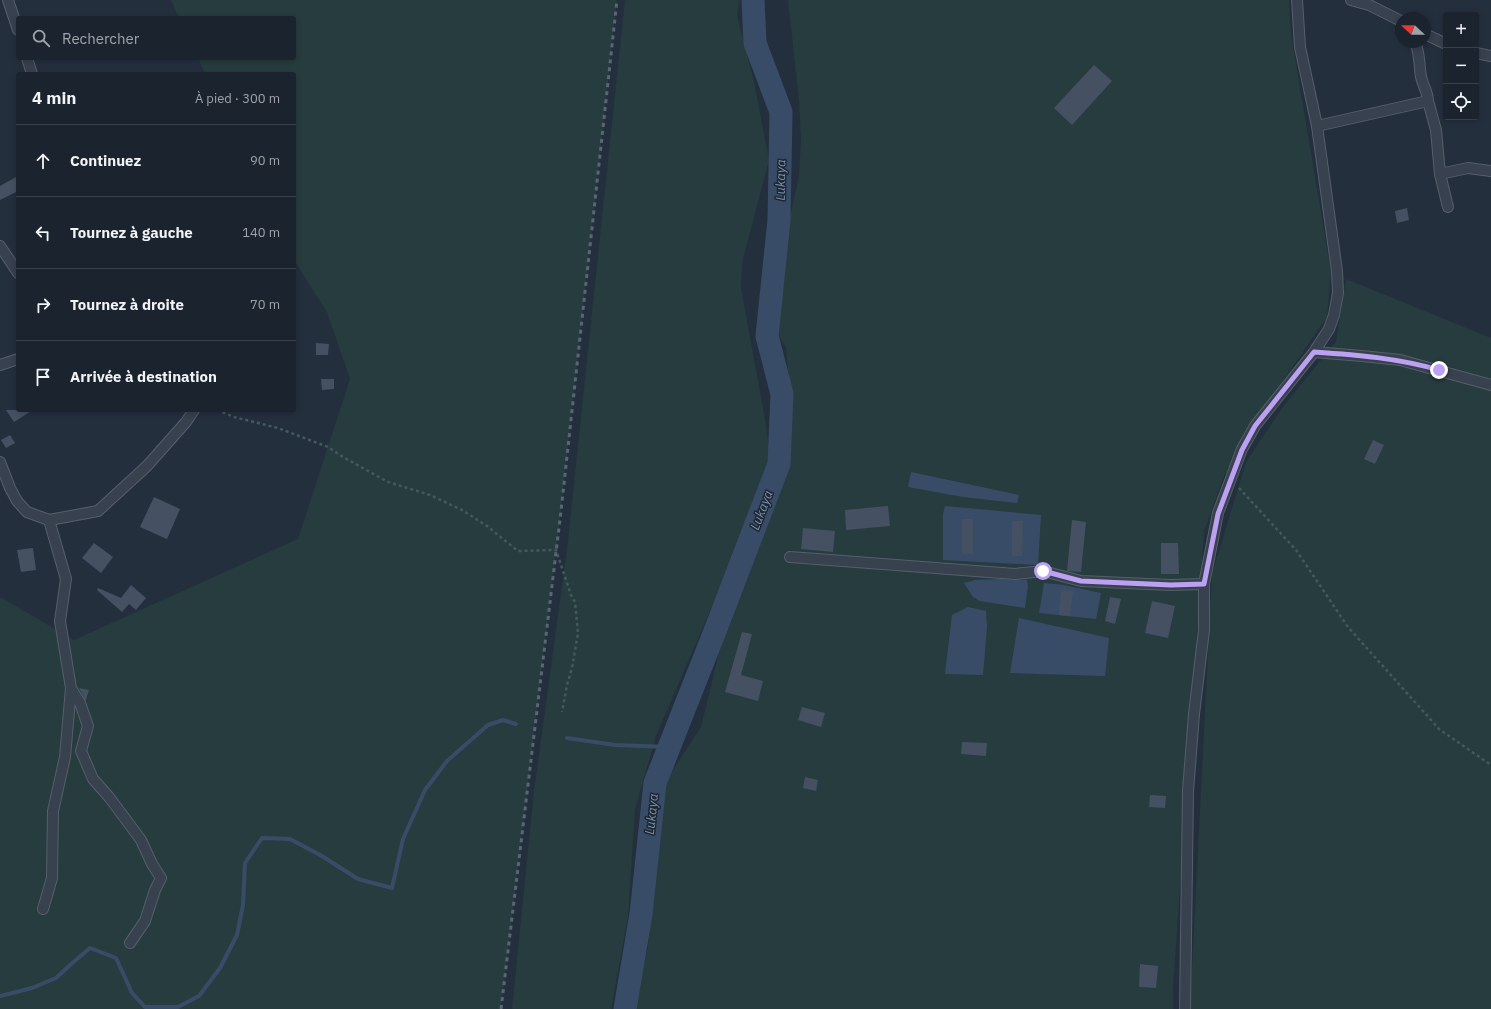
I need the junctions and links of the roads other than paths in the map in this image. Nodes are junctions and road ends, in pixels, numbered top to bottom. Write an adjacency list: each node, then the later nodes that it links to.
1 (8, 0): 5 (street)
2 (1297, 0): 14 (street)
3 (1351, 0): 4 (street)
4 (1395, 18)
5 (16, 24)
6 (1431, 37): 7 (street)
7 (1443, 43)
8 (1417, 48): 13 (street)
9 (1479, 54): 10 (street)
10 (1491, 56)
11 (28, 60): 12 (street)
12 (32, 72)
13 (1428, 101): 14 (street); 16 (street)
14 (1317, 126): 20 (street)
15 (1491, 171): 16 (street)
16 (1440, 174): 17 (street)
17 (1448, 208)
18 (0, 246): 19 (street)
19 (16, 270)
20 (1314, 352): 23 (street); 28 (street)
21 (16, 360): 22 (street)
22 (0, 365)
23 (1491, 385)
24 (193, 412): 26 (street)
25 (0, 462): 26 (street)
26 (49, 520): 29 (street)
27 (790, 557): 28 (street)
28 (1204, 584): 32 (street)
29 (71, 688): 30 (street); 31 (street)
30 (43, 909)
31 (130, 943)
32 (1185, 1009)

